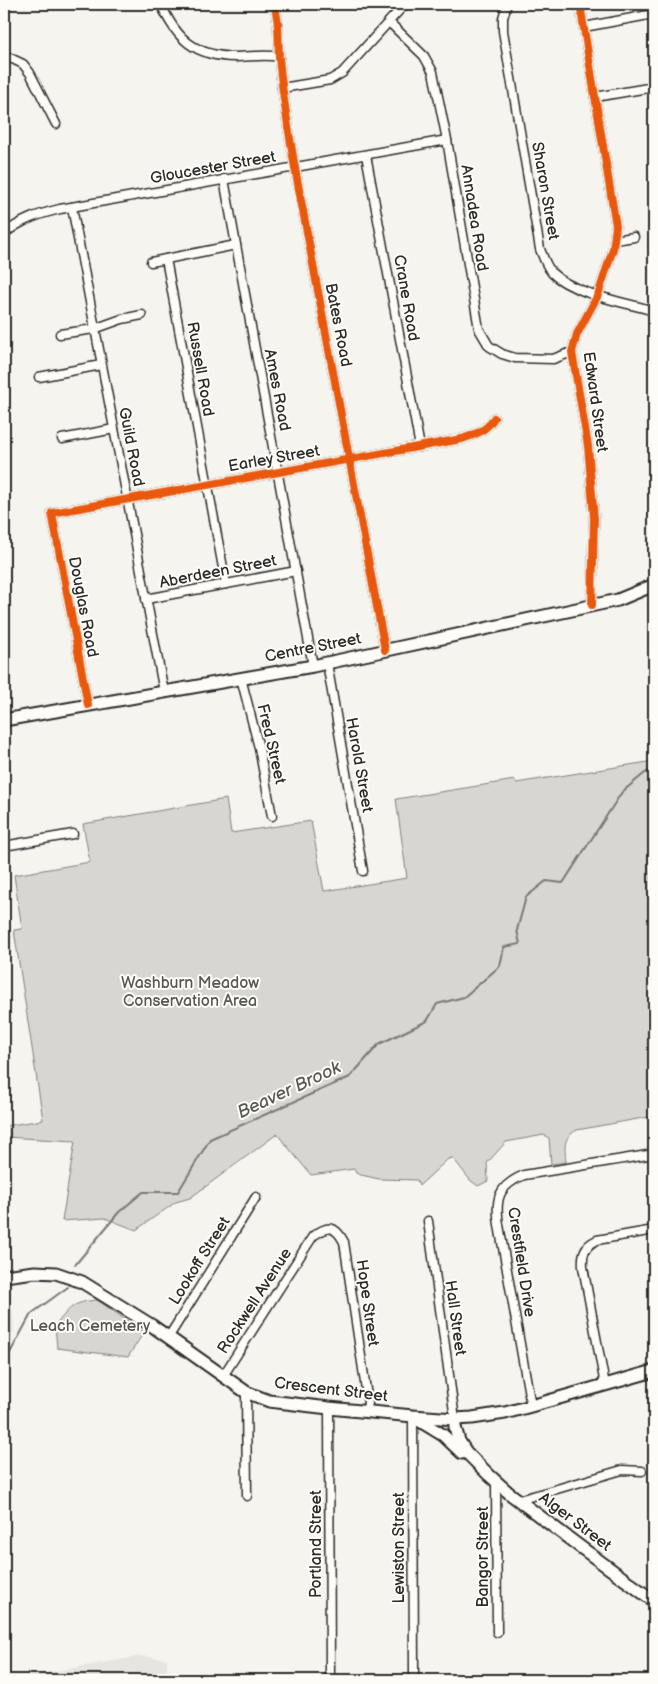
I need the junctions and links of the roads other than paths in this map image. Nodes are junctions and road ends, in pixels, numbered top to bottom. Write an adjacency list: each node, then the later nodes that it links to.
1 (160, 4): 10 (street)
2 (274, 4): 10 (street, Bates Road)
3 (404, 4): 7 (street)
4 (507, 4): 26 (street, Sharon Street)
5 (580, 4): 8 (street, Edward Street)
6 (654, 14): 8 (street)
7 (389, 22): 11 (street); 15 (street, Annadea Road)
8 (584, 27): 13 (street, Edward Street)
9 (4, 55): 14 (street)
10 (279, 57): 11 (street, Bates Road)
11 (282, 88): 17 (street, Bates Road)
12 (654, 88): 13 (street)
13 (594, 98): 22 (street, Edward Street)
14 (56, 124)
15 (447, 140): 16 (street, Gloucester Street); 31 (street, Annadea Road)
16 (366, 155): 17 (street, Gloucester Street); 37 (street, Crane Road)
17 (295, 168): 18 (street, Gloucester Street); 38 (street, Bates Road)
18 (224, 179): 19 (street, Gloucester Street); 23 (street, Ames Road)
19 (72, 207): 20 (street, Gloucester Street); 29 (street, Guild Road)
20 (4, 234)
21 (634, 237): 22 (street)
22 (616, 240): 26 (street, Edward Street)
23 (236, 245): 24 (street); 39 (street, Ames Road)
24 (166, 259): 25 (street); 40 (street, Russell Road)
25 (151, 262)
26 (598, 295): 27 (street, Sharon Street); 31 (street, Edward Street)
27 (654, 311)
28 (142, 315): 29 (street)
29 (94, 329): 30 (street); 32 (street, Guild Road)
30 (60, 334)
31 (572, 352): 47 (street, Edward Street)
32 (101, 365): 33 (street); 35 (street, Guild Road)
33 (40, 377)
34 (494, 418): 37 (street, Earley Street)
35 (114, 429): 36 (street); 41 (street, Guild Road)
36 (62, 439)
37 (420, 447): 38 (street, Earley Street)
38 (349, 460): 39 (street, Earley Street); 48 (street, Bates Road)
39 (278, 473): 40 (street, Earley Street); 43 (street, Ames Road)
40 (206, 484): 41 (street, Earley Street); 44 (street, Russell Road)
41 (126, 499): 42 (street, Earley Street); 46 (street, Guild Road)
42 (52, 513): 53 (street, Douglas Road)
43 (296, 571): 44 (street, Aberdeen Street); 50 (street, Ames Road)
44 (226, 584): 46 (street, Aberdeen Street)
45 (654, 586): 47 (main road, Centre Street)
46 (146, 600): 52 (street, Guild Road)
47 (592, 605): 48 (main road, Centre Street)
48 (385, 650): 49 (main road, Centre Street)
49 (327, 663): 50 (main road, Centre Street); 58 (street, Harold Street)
50 (313, 666): 51 (main road, Centre Street)
51 (241, 678): 52 (main road, Centre Street); 55 (street, Fred Street)
52 (164, 692): 53 (main road, Centre Street)
53 (88, 705): 54 (main road, Centre Street)
54 (4, 720)
55 (272, 816)
56 (73, 834): 57 (street)
57 (4, 846)
58 (363, 871)
59 (654, 1154): 72 (street, Crestfield Drive)
60 (256, 1197): 67 (street, Lookoff Street)
61 (428, 1221): 76 (street, Hall Street)
62 (654, 1230): 70 (street)
63 (310, 1240): 69 (street, Rockwell Avenue); 74 (street, Hope Street)
64 (4, 1276): 67 (main road, Crescent Street)
65 (4, 1312): 66 (street)
66 (4, 1320)
67 (168, 1338): 69 (main road, Crescent Street)
68 (654, 1371): 70 (main road, Crescent Street)
69 (223, 1376): 71 (main road, Crescent Street)
70 (605, 1385): 72 (main road, Crescent Street)
71 (246, 1392): 73 (main road, Crescent Street); 80 (street)
72 (531, 1406): 76 (main road, Crescent Street)
73 (329, 1408): 74 (main road, Crescent Street); 84 (street, Portland Street)
74 (366, 1412): 75 (main road, Crescent Street)
75 (413, 1416): 76 (main road, Crescent Street); 77 (main road); 85 (street, Lewiston Street)
76 (455, 1419): 77 (main road, Alger Street)
77 (479, 1465): 79 (main road, Alger Street)
78 (642, 1471): 81 (street)
79 (496, 1481): 81 (main road, Alger Street); 83 (street, Bangor Street)
80 (247, 1496)
81 (519, 1500): 82 (main road, Alger Street)
82 (654, 1601)
83 (496, 1632)
84 (330, 1680)
85 (414, 1680)

